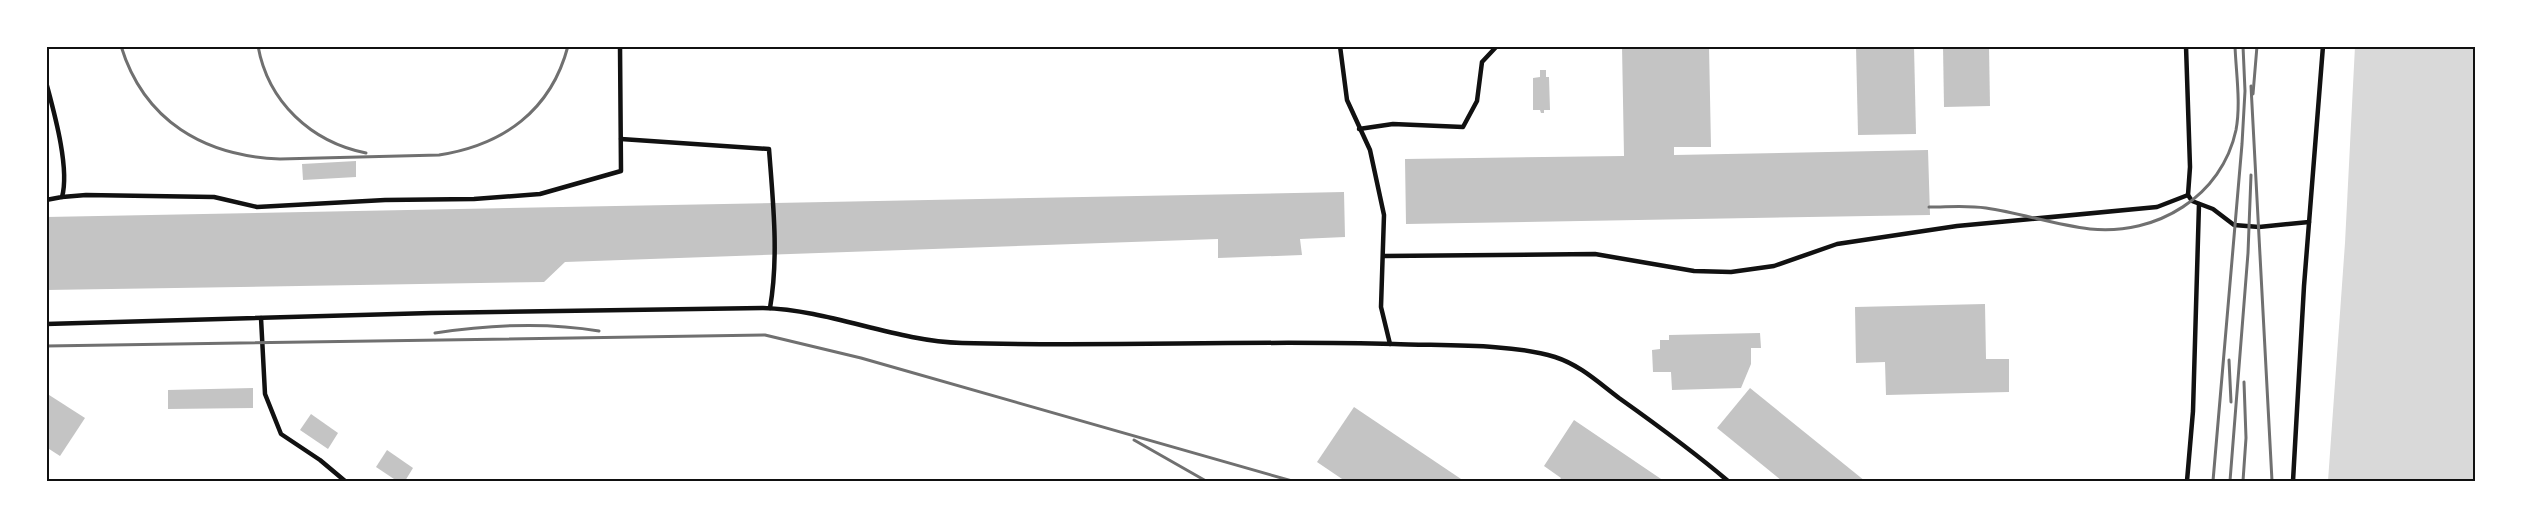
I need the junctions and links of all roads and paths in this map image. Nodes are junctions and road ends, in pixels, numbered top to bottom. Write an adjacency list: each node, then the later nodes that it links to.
1 (620, 46): 8 (street)
2 (1340, 46): 7 (street)
3 (1497, 46): 7 (street)
4 (2186, 46): 9 (street)
5 (2323, 46): 13 (street)
6 (46, 82): 10 (street)
7 (1359, 129): 14 (street)
8 (621, 139): 10 (street); 15 (street)
9 (2188, 195): 12 (street); 14 (street)
10 (62, 197): 11 (street)
11 (46, 200)
12 (2199, 204): 13 (street); 21 (street)
13 (2310, 222): 22 (street)
14 (1384, 256): 18 (street)
15 (770, 308): 16 (street); 18 (street)
16 (261, 318): 17 (street); 19 (street)
17 (46, 324)
18 (1390, 344): 20 (street)
19 (345, 481)
20 (1728, 481)
21 (2187, 481)
22 (2293, 481)

